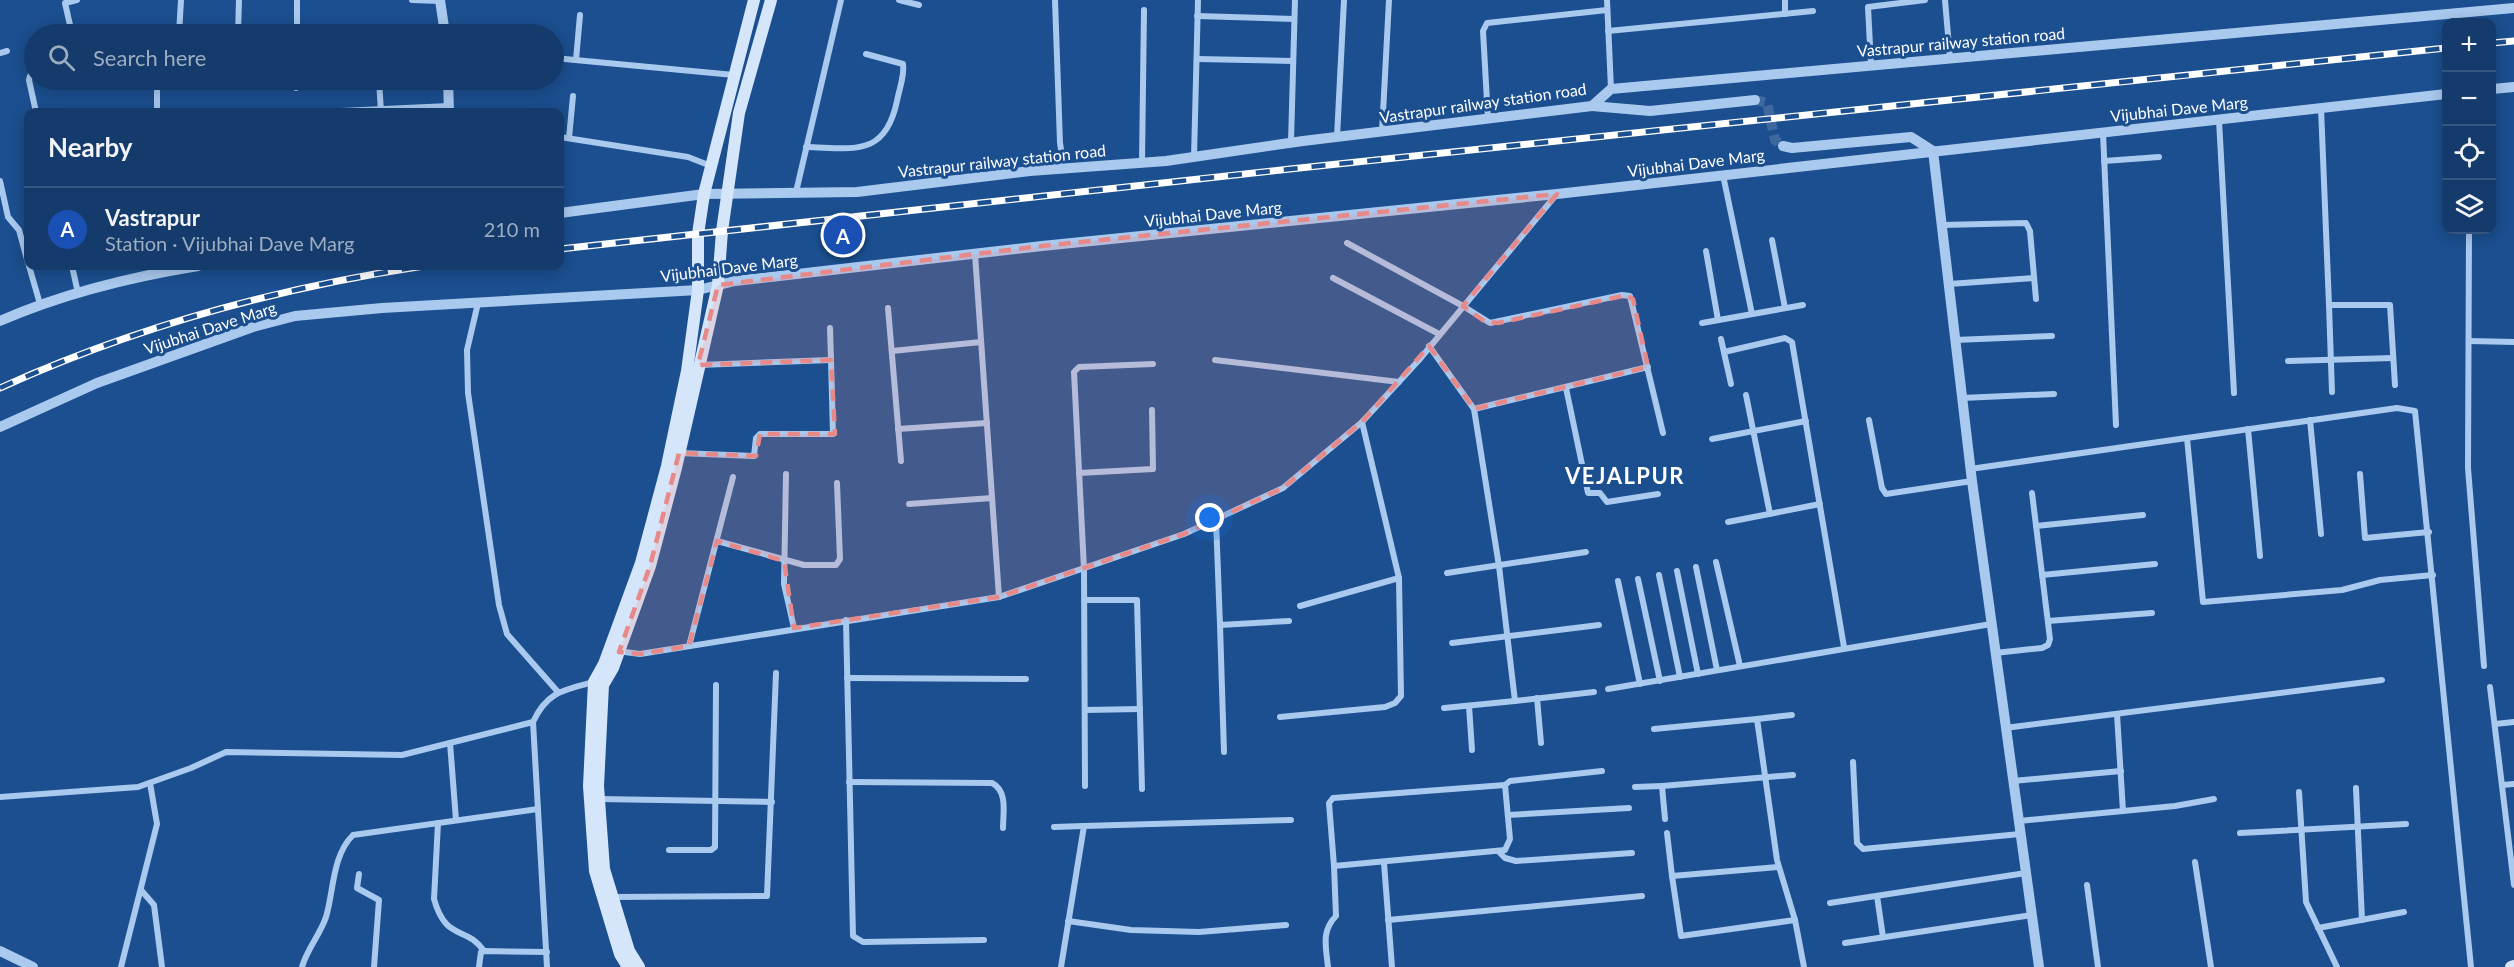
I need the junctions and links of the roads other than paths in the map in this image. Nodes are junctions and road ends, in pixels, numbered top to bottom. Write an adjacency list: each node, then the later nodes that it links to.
1 (77, 0): 29 (street)
2 (181, 0): 30 (street)
3 (239, 0): 31 (street)
4 (297, 0): 32 (street)
5 (412, 0): 19 (street)
6 (754, 0): 44 (main road)
7 (771, 0): 81 (main road)
8 (841, 0): 70 (street)
9 (899, 0): 20 (street)
10 (1055, 0): 77 (street)
11 (1198, 0): 27 (street)
12 (1295, 0): 28 (street)
13 (1344, 0): 65 (street)
14 (1389, 0): 63 (street)
15 (1607, 0): 23 (street)
16 (1785, 0): 25 (street)
17 (1925, 0): 43 (street)
18 (1945, 0): 38 (street)
19 (440, 1): 33 (street)
20 (919, 5)
21 (2514, 8): 38 (street, Vastrapur railway station road)
22 (1144, 10): 75 (street)
23 (1607, 10): 34 (street); 61 (street)
24 (1813, 11): 25 (street)
25 (1785, 14): 34 (street)
26 (580, 15): 41 (street)
27 (1197, 16): 28 (street); 40 (street)
28 (1294, 19): 42 (street)
29 (70, 24)
30 (180, 24)
31 (238, 24)
32 (297, 24)
33 (443, 24)
34 (1608, 31): 46 (street)
35 (8, 51): 36 (street)
36 (0, 53)
37 (866, 54): 70 (street)
38 (1950, 58): 43 (street, Vastrapur railway station road)
39 (564, 59): 41 (street)
40 (1197, 59): 42 (street); 72 (street)
41 (576, 60): 44 (street)
42 (1293, 61): 68 (street)
43 (1870, 65): 46 (street, Vastrapur railway station road)
44 (734, 75): 76 (main road)
45 (2514, 87): 47 (street)
46 (1611, 89): 55 (street, Vastrapur railway station road)
47 (2496, 89)
48 (31, 90): 56 (street)
49 (380, 90): 58 (street)
50 (448, 90): 59 (street)
51 (156, 91): 57 (street)
52 (2442, 94): 60 (street, Vijubhai Dave Marg)
53 (573, 96): 67 (street)
54 (1755, 100): 55 (street)
55 (1592, 106): 61 (street, Vastrapur railway station road)
56 (35, 108)
57 (157, 108)
58 (381, 108)
59 (449, 108)
60 (2321, 108): 62 (street, Vijubhai Dave Marg); 105 (street)
61 (1488, 119): 63 (street, Vastrapur railway station road)
62 (2219, 120): 64 (street, Vijubhai Dave Marg); 137 (street)
63 (1382, 132): 65 (street, Vastrapur railway station road)
64 (2103, 133): 71 (street, Vijubhai Dave Marg); 74 (street)
65 (1337, 137): 68 (street, Vastrapur railway station road)
66 (564, 138): 67 (street)
67 (568, 138): 76 (street)
68 (1291, 142): 72 (street, Vastrapur railway station road)
69 (1784, 146): 71 (street)
70 (806, 147): 80 (street)
71 (1933, 151): 78 (street, Vijubhai Dave Marg); 85 (street)
72 (1194, 157): 75 (street, Vastrapur railway station road)
73 (2159, 157): 74 (street)
74 (2104, 161): 148 (street)
75 (1142, 162): 77 (street, Vastrapur railway station road)
76 (711, 166): 82 (main road)
77 (1064, 168): 80 (street, Vastrapur railway station road)
78 (1723, 175): 83 (street, Vijubhai Dave Marg); 109 (street)
79 (0, 181): 89 (street)
80 (796, 192): 81 (street, Vastrapur railway station road)
81 (728, 193): 82 (street, Vastrapur railway station road); 98 (main road)
82 (704, 194): 84 (street, Vastrapur railway station road); 99 (main road)
83 (1557, 194): 91 (street, Vijubhai Dave Marg); 106 (street)
84 (564, 212)
85 (1942, 225): 96 (street); 97 (street)
86 (2469, 234): 118 (street)
87 (1772, 240): 108 (street)
88 (1347, 243): 106 (street)
89 (24, 247)
90 (1706, 251): 110 (street)
91 (975, 254): 98 (street, Vijubhai Dave Marg); 119 (street)
92 (31, 270): 103 (street)
93 (73, 270): 100 (street)
94 (174, 270): 100 (street)
95 (1333, 278): 114 (street)
96 (2034, 278): 97 (street); 101 (street)
97 (1949, 284): 117 (street)
98 (718, 285): 99 (street, Vijubhai Dave Marg); 130 (main road)
99 (698, 290): 102 (street, Vijubhai Dave Marg); 209 (main road)
100 (78, 293): 103 (street)
101 (2036, 299)
102 (478, 303): 149 (street, Vijubhai Dave Marg); 226 (street)
103 (40, 304): 111 (street)
104 (1803, 305): 108 (street)
105 (2329, 305): 124 (street); 128 (street)
106 (1463, 306): 114 (street); 131 (street)
107 (888, 308): 122 (street)
108 (1785, 308): 109 (street)
109 (1752, 314): 110 (street)
110 (1718, 320): 112 (street)
111 (0, 321)
112 (1702, 323)
113 (830, 328): 125 (street)
114 (1439, 334): 121 (street)
115 (2052, 336): 117 (street)
116 (1721, 339): 123 (street)
117 (1955, 340): 140 (street)
118 (2469, 341): 120 (street); 212 (street)
119 (981, 342): 122 (street); 147 (street)
120 (2514, 342)
121 (1429, 346): 132 (street); 141 (street)
122 (892, 351): 150 (street)
123 (1724, 352): 133 (street); 145 (street)
124 (2393, 358): 128 (street); 134 (street)
125 (831, 360): 130 (street); 156 (street)
126 (1215, 360): 132 (street)
127 (2288, 361): 128 (street)
128 (2331, 361): 136 (street)
129 (1153, 364): 159 (street)
130 (698, 365): 156 (main road)
131 (1648, 367): 135 (street); 153 (street)
132 (1399, 382): 146 (street)
133 (1731, 384)
134 (2395, 385)
135 (1566, 388): 141 (street); 166 (street)
136 (2332, 392)
137 (2234, 393)
138 (2054, 394): 140 (street)
139 (1746, 395): 152 (street)
140 (1962, 398): 158 (street)
141 (1474, 409): 183 (street)
142 (1152, 410): 159 (street)
143 (1869, 420): 163 (street)
144 (2310, 420): 151 (street); 175 (street); 176 (street)
145 (1806, 421): 152 (street); 169 (street)
146 (1362, 422): 172 (street); 191 (street)
147 (987, 423): 150 (street); 167 (street)
148 (2116, 425)
149 (0, 427)
150 (898, 429): 157 (street)
151 (2248, 429): 154 (street); 179 (street)
152 (1753, 431): 155 (street); 170 (street)
153 (1663, 434)
154 (2187, 438): 158 (street); 190 (street)
155 (1712, 439)
156 (679, 453): 209 (main road)
157 (901, 461)
158 (1970, 469): 163 (street)
159 (1079, 473): 185 (street)
160 (786, 474): 180 (street)
161 (2360, 474): 175 (street)
162 (733, 477): 177 (street)
163 (1972, 481): 201 (street)
164 (837, 483): 180 (street)
165 (2032, 493): 174 (street)
166 (1658, 494)
167 (992, 498): 168 (street); 194 (street)
168 (909, 504)
169 (1820, 504): 170 (street); 208 (street)
170 (1770, 514): 173 (street)
171 (2143, 515): 174 (street)
172 (1216, 520): 185 (street); 202 (street)
173 (1728, 522)
174 (2036, 526): 189 (street)
175 (2429, 532): 190 (street)
176 (2321, 534)
177 (717, 541): 180 (street); 207 (street)
178 (1586, 552): 183 (street)
179 (2260, 556)
180 (784, 561): 204 (street)
181 (1716, 562): 211 (street)
182 (2155, 564): 189 (street)
183 (1499, 566): 187 (street); 205 (street)
184 (1696, 567): 213 (street)
185 (1084, 569): 194 (street); 195 (street)
186 (1677, 571): 215 (street)
187 (1447, 573)
188 (1659, 575): 216 (street)
189 (2042, 575): 200 (street)
190 (2433, 575): 337 (street)
191 (1400, 578): 196 (street); 236 (street)
192 (1638, 579): 220 (street)
193 (1618, 581): 222 (street)
194 (999, 597): 198 (street)
195 (1085, 600): 232 (street); 233 (street)
196 (1300, 606)
197 (2152, 613): 200 (street)
198 (846, 620): 204 (street); 217 (street)
199 (1289, 621): 202 (street)
200 (2048, 621): 210 (street)
201 (1991, 624): 208 (street); 210 (street)
202 (1220, 625): 246 (street)
203 (1599, 625): 205 (street)
204 (794, 628): 207 (street)
205 (1507, 637): 206 (street); 229 (street)
206 (1452, 643)
207 (689, 646): 209 (street)
208 (1844, 647): 211 (street)
209 (614, 650): 221 (main road); 265 (main road)
210 (1995, 652): 241 (street)
211 (1740, 666): 213 (street)
212 (2484, 666)
213 (1717, 670): 215 (street)
214 (776, 673): 268 (street)
215 (1698, 674): 216 (street)
216 (1680, 677): 220 (street)
217 (847, 678): 218 (street); 253 (street)
218 (1026, 679)
219 (2382, 680): 234 (street)
220 (1660, 681): 222 (street)
221 (594, 682): 226 (street); 327 (main road)
222 (1640, 684): 225 (street)
223 (716, 685): 267 (street)
224 (2490, 687): 240 (street)
225 (1608, 689)
226 (558, 692): 238 (street)
227 (1594, 692): 228 (street)
228 (1537, 698): 229 (street); 244 (street)
229 (1515, 701): 230 (street)
230 (1469, 706): 231 (street); 245 (street)
231 (1444, 708)
232 (1140, 709): 233 (street); 262 (street)
233 (1085, 710): 258 (street)
234 (2117, 714): 241 (street); 249 (street)
235 (1792, 715): 237 (street)
236 (1280, 717)
237 (1757, 718): 242 (street); 251 (street)
238 (533, 722): 243 (street); 270 (street)
239 (2514, 722): 240 (street)
240 (2495, 724): 257 (street)
241 (2005, 728): 252 (street)
242 (1654, 729)
243 (450, 743): 254 (street); 275 (street)
244 (1541, 743)
245 (1472, 750)
246 (1224, 752)
247 (1853, 762): 287 (street)
248 (1602, 771): 256 (street)
249 (2121, 771): 252 (street); 271 (street)
250 (1793, 775): 251 (street)
251 (1764, 777): 259 (street); 294 (street)
252 (2013, 781): 276 (street)
253 (849, 782): 282 (street); 314 (street)
254 (150, 783): 264 (street); 300 (street)
255 (2514, 784): 257 (street)
256 (1505, 785): 272 (street); 293 (street)
257 (2502, 785): 284 (street)
258 (1085, 786)
259 (1662, 786): 260 (street); 274 (street)
260 (1635, 787)
261 (2356, 788): 281 (street)
262 (1142, 789)
263 (2299, 792): 283 (street)
264 (0, 797)
265 (599, 799): 267 (street); 303 (main road)
266 (2214, 799): 271 (street)
267 (715, 801): 268 (street); 288 (street)
268 (772, 802): 303 (street)
269 (1629, 808): 272 (street)
270 (538, 809): 275 (street); 318 (street)
271 (2123, 811): 276 (street)
272 (1508, 815): 289 (street)
273 (1291, 819): 279 (street)
274 (1665, 819)
275 (456, 820): 277 (street)
276 (2019, 821): 287 (street)
277 (438, 823): 317 (street); 323 (street)
278 (2406, 825): 281 (street)
279 (1084, 826): 280 (street); 310 (street)
280 (1054, 827)
281 (2358, 827): 283 (street); 309 (street)
282 (1003, 828)
283 (2301, 830): 286 (street); 312 (street)
284 (2511, 832): 299 (street)
285 (1668, 833): 297 (street)
286 (2240, 833)
287 (2020, 834): 295 (street)
288 (669, 850)
289 (1499, 852): 290 (street); 292 (street)
290 (1632, 853)
291 (2196, 862): 319 (street)
292 (1384, 863): 293 (street); 307 (street)
293 (1334, 866): 330 (street)
294 (1778, 867): 297 (street); 308 (street)
295 (2026, 873): 302 (street); 306 (street)
296 (359, 874): 324 (street)
297 (1672, 876): 308 (street)
298 (2087, 885): 334 (street)
299 (2514, 885)
300 (141, 890): 321 (street); 322 (street)
301 (1642, 896): 307 (street)
302 (1877, 896): 304 (street); 313 (street)
303 (613, 897): 328 (main road)
304 (1830, 903)
305 (2404, 912): 309 (street)
306 (2031, 915): 313 (street); 333 (street)
307 (1388, 920): 331 (street)
308 (1795, 920): 332 (street)
309 (2362, 920): 312 (street)
310 (1068, 921): 311 (street); 329 (street)
311 (1286, 925)
312 (2318, 928): 336 (street)
313 (1883, 937): 315 (street)
314 (984, 940)
315 (1845, 943)
316 (0, 951): 320 (street)
317 (484, 951): 318 (street); 325 (street)
318 (547, 952): 326 (street)
319 (2211, 966): 335 (street)
320 (33, 967)
321 (121, 967)
322 (162, 967)
323 (302, 967)
324 (374, 967)
325 (479, 967)
326 (548, 967)
327 (628, 967)
328 (639, 967)
329 (1061, 967)
330 (1328, 967)
331 (1392, 967)
332 (1804, 967)
333 (2039, 967)
334 (2098, 967)
335 (2203, 967)
336 (2337, 967)
337 (2471, 967)

